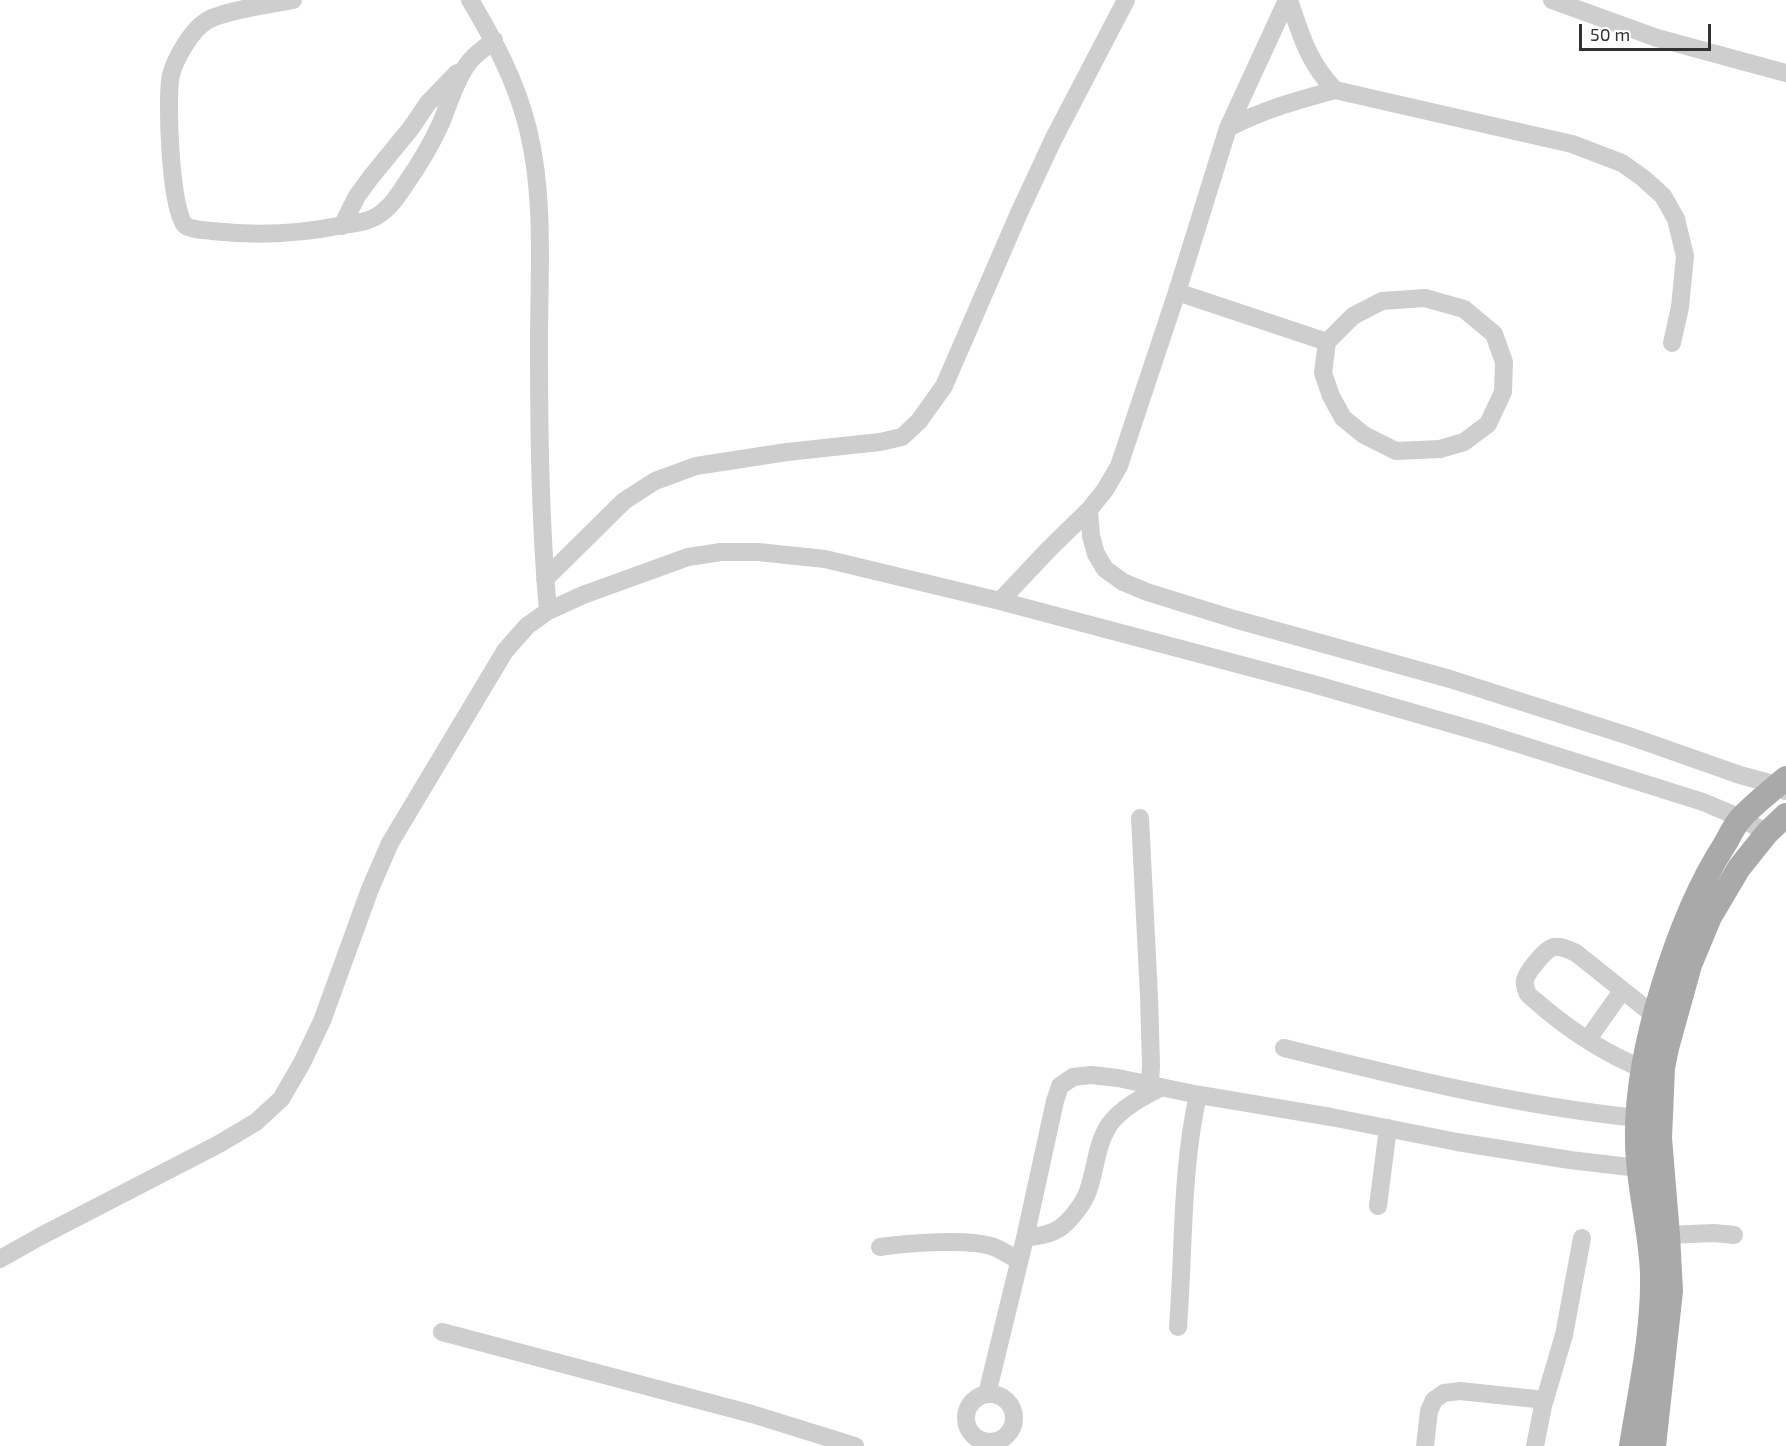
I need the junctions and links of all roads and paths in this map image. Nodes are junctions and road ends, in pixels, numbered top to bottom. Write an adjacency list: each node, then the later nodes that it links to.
1 (293, 0): 11 (street)
2 (470, 0): 6 (street)
3 (1126, 0): 16 (street)
4 (1288, 0): 9 (street); 10 (street)
5 (1552, 0): 8 (street)
6 (494, 40): 7 (street); 16 (street)
7 (467, 64): 11 (street); 11 (street)
8 (1786, 73)
9 (1335, 90): 10 (street); 14 (street)
10 (1228, 128): 12 (street)
11 (342, 226)
12 (1177, 292): 13 (street); 15 (street)
13 (1327, 342): 13 (street)
14 (1672, 343)
15 (1089, 510): 17 (street); 19 (street)
16 (545, 579): 18 (street)
17 (1000, 601): 18 (street); 22 (street)
18 (548, 611): 41 (street)
19 (1783, 785): 22 (main road)
20 (1786, 815): 23 (main road)
21 (1140, 818): 30 (street)
22 (1741, 818): 23 (street); 25 (main road)
23 (1767, 833): 27 (main road)
24 (1622, 991): 25 (street); 26 (street); 26 (street)
25 (1655, 1016): 27 (main road)
26 (1588, 1039): 29 (street)
27 (1658, 1046): 29 (main road); 36 (main road)
28 (1284, 1048): 32 (street)
29 (1643, 1070): 32 (main road)
30 (1156, 1085): 31 (street); 38 (street); 38 (street)
31 (1198, 1095): 33 (street); 43 (street)
32 (1638, 1118): 34 (main road)
33 (1388, 1128): 34 (street); 35 (street)
34 (1638, 1168): 51 (main road)
35 (1378, 1206)
36 (1668, 1235): 37 (street); 52 (main road)
37 (1734, 1235)
38 (1025, 1238): 42 (street)
39 (1582, 1238): 46 (street)
40 (880, 1247): 42 (street)
41 (0, 1259)
42 (1019, 1261): 45 (street)
43 (1178, 1327)
44 (442, 1332): 48 (street)
45 (987, 1394): 47 (street); 47 (street)
46 (1545, 1400): 49 (street); 50 (street)
47 (980, 1443)
48 (855, 1446)
49 (1425, 1446)
50 (1535, 1446)
51 (1632, 1446)
52 (1654, 1446)

